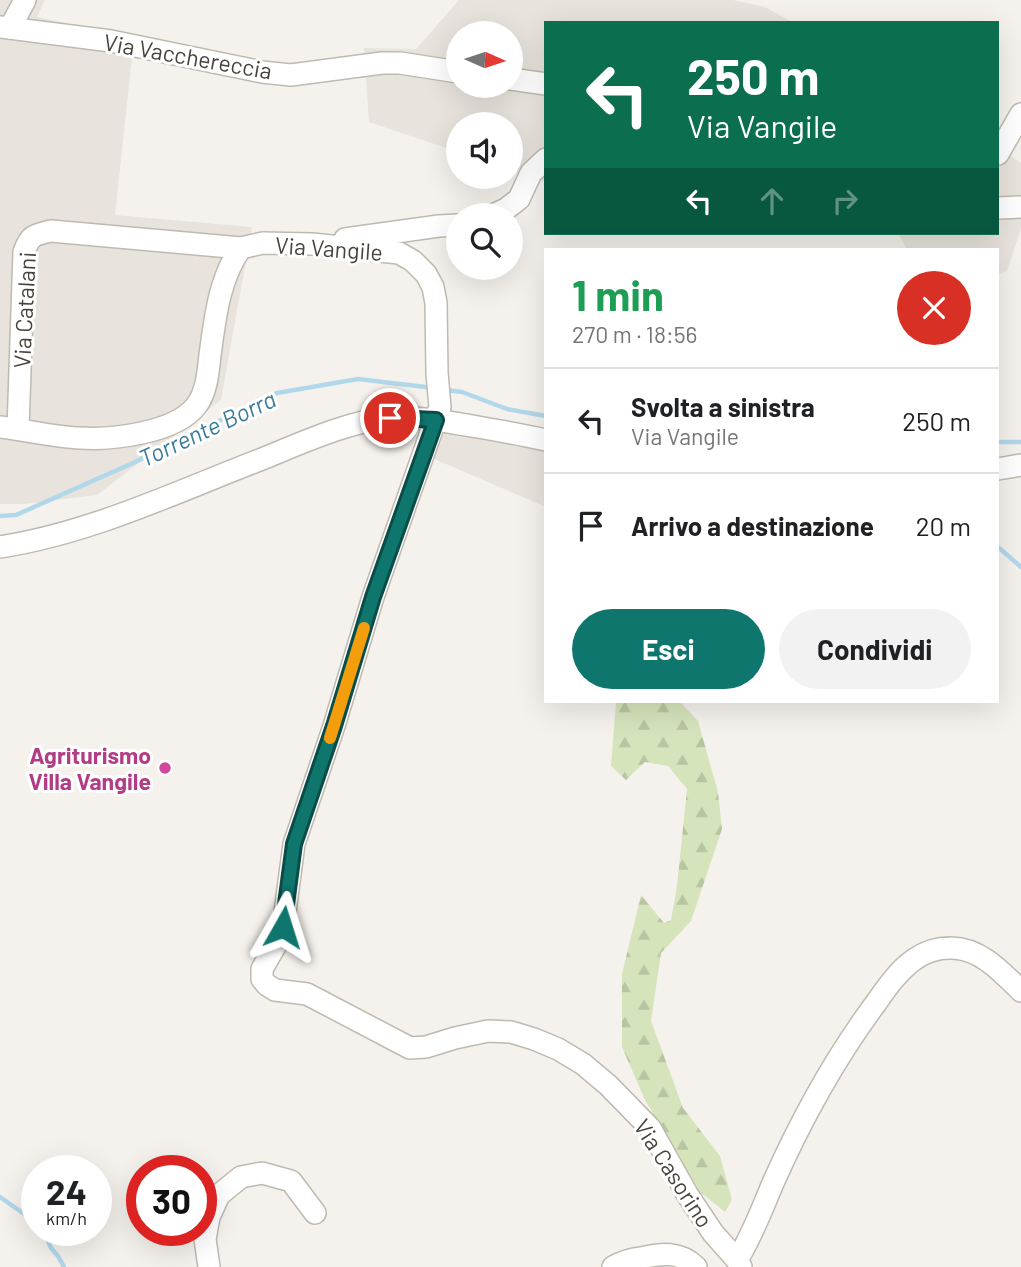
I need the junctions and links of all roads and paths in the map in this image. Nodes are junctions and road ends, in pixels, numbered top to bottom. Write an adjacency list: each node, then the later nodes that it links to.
1 (24, 0): 2 (street)
2 (5, 27): 3 (street, Via Vacchereccia)
3 (446, 70)
4 (523, 81): 5 (street)
5 (544, 84)
6 (1021, 114): 7 (street)
7 (999, 152)
8 (544, 161): 9 (street)
9 (514, 203)
10 (999, 208): 11 (street)
11 (1021, 208)
12 (446, 226): 13 (street)
13 (312, 244): 14 (street, Via Vangile); 15 (street, Via Vangile)
14 (241, 248): 16 (street, Via Vangile); 16 (street, Via Catalani)
15 (438, 413): 17 (street); 20 (street); 23 (street, Via Casorino)
16 (9, 428)
17 (544, 440)
18 (1021, 465): 19 (street)
19 (999, 469)
20 (0, 547)
21 (1021, 991): 23 (street)
22 (315, 1213): 24 (street)
23 (739, 1264)
24 (209, 1267)
25 (613, 1267): 26 (street, Via Casorino)
26 (696, 1267)

